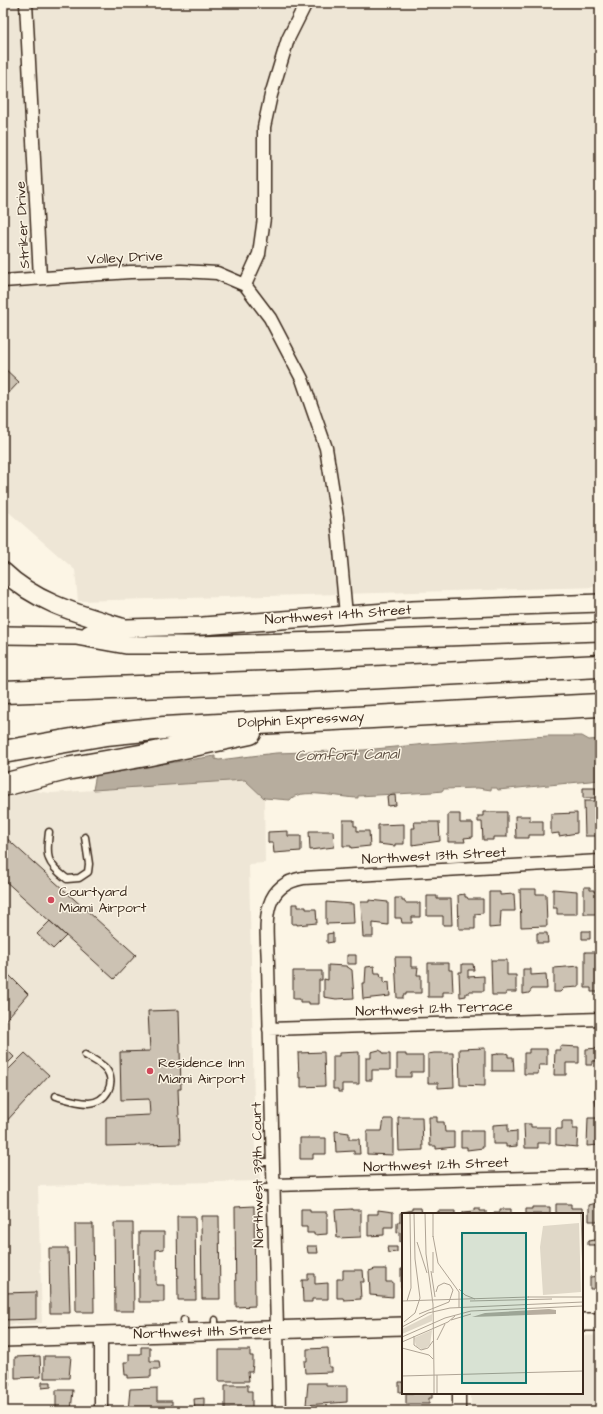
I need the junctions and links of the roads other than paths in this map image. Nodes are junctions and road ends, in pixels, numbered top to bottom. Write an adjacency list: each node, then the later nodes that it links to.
1 (26, 3): 3 (street, Striker Drive)
2 (306, 3): 5 (street)
3 (40, 278): 4 (street, Volley Drive); 5 (street, Volley Drive)
4 (3, 281)
5 (245, 285): 8 (street)
6 (3, 571): 9 (street)
7 (600, 603): 8 (street, Northwest 14th Street)
8 (346, 614): 9 (street, Northwest 14th Street)
9 (126, 628): 12 (street, Northwest 14th Street)
10 (600, 632): 12 (street, Northwest 14th Street)
11 (3, 635): 12 (street, Northwest 14th Street)
12 (76, 636)
13 (600, 666): 14 (highway)
14 (3, 692)
15 (600, 705): 16 (highway, Dolphin Expressway)
16 (317, 719): 17 (highway, Dolphin Expressway); 18 (highway)
17 (3, 752)
18 (3, 785)
19 (49, 832): 20 (lane)
20 (85, 837)
21 (600, 861): 22 (street, Northwest 13th Street)
22 (275, 893): 24 (street, Northwest 39th Court)
23 (600, 1019): 24 (street, Northwest 12th Terrace)
24 (269, 1029): 28 (street, Northwest 39th Court)
25 (85, 1055): 26 (lane)
26 (56, 1096)
27 (259, 1162): 28 (lane)
28 (273, 1162): 30 (street, Northwest 39th Court)
29 (600, 1176): 30 (street, Northwest 12th Street)
30 (270, 1187): 34 (street, Northwest 39th Court)
31 (583, 1322): 32 (street)
32 (600, 1322)
33 (402, 1326): 34 (street, Northwest 11th Street)
34 (276, 1329): 35 (street, Northwest 11th Street); 39 (street, Northwest 39th Court)
35 (100, 1335): 36 (street, Northwest 11th Street); 38 (street)
36 (3, 1338)
37 (459, 1394): 40 (street)
38 (102, 1411)
39 (279, 1411)
40 (460, 1411)

